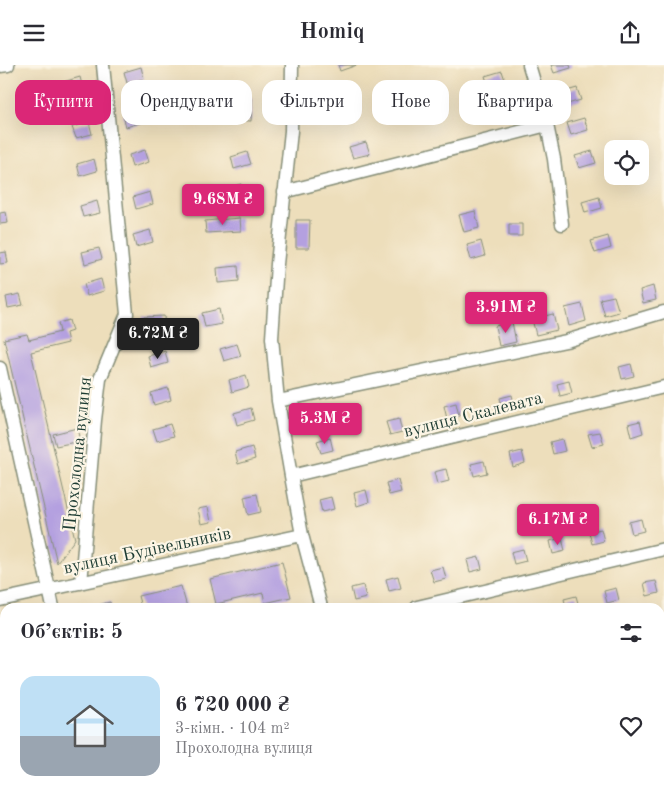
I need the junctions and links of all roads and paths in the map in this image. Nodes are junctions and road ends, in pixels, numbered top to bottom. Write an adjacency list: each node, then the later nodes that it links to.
1 (8, 65): 5 (street)
2 (103, 65): 17 (street, Прохолодна вулиця)
3 (292, 65): 8 (street)
4 (529, 65): 6 (street)
5 (0, 66)
6 (534, 80)
7 (547, 125): 8 (street); 9 (street)
8 (284, 192): 13 (street)
9 (562, 224)
10 (664, 312): 13 (street)
11 (0, 368): 18 (street)
12 (664, 387): 14 (street, вулиця Скалевата)
13 (278, 401): 14 (street)
14 (291, 477): 15 (street)
15 (302, 535): 17 (street, вулиця Будівельників); 21 (street)
16 (664, 549): 22 (street)
17 (81, 583): 18 (street, вулиця Будівельників)
18 (49, 590): 19 (street, вулиця Будівельників); 20 (street)
19 (0, 601)
20 (52, 603)
21 (320, 603)
22 (434, 603)

